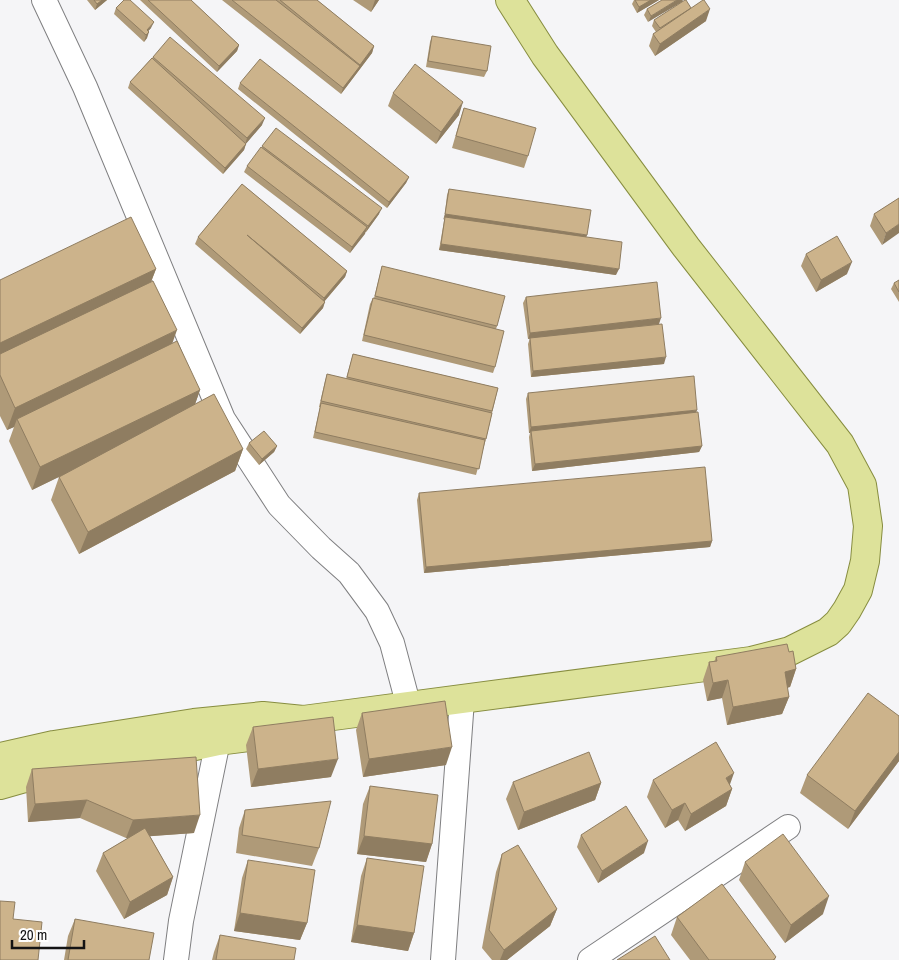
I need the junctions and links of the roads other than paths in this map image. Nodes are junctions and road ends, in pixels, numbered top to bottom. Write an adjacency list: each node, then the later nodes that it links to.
1 (44, 0): 4 (street)
2 (510, 0): 3 (main road)
3 (462, 700): 4 (main road); 10 (street)
4 (409, 707): 5 (main road)
5 (219, 731): 6 (main road); 7 (main road); 9 (street)
6 (0, 757)
7 (0, 785)
8 (788, 827): 11 (street)
9 (176, 960)
10 (443, 960)
11 (590, 960)

